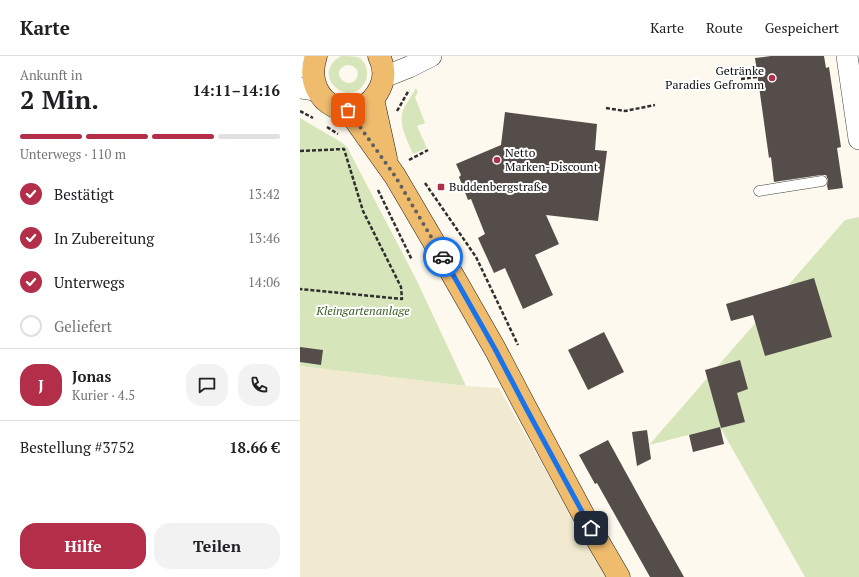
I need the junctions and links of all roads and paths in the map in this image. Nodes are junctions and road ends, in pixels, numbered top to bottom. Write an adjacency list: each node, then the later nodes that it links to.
1 (431, 56): 4 (street)
2 (847, 56): 14 (street)
3 (310, 62): 8 (main road)
4 (381, 66): 9 (main road)
5 (757, 77): 6 (path)
6 (741, 79)
7 (410, 87): 13 (path)
8 (308, 89): 12 (main road)
9 (373, 99): 12 (main road); 19 (main road)
10 (655, 105): 11 (path)
11 (606, 108)
12 (348, 110): 19 (main road)
13 (394, 115)
14 (859, 139)
15 (428, 150): 18 (path)
16 (300, 151): 26 (path)
17 (406, 154): 18 (path)
18 (409, 160): 20 (path)
19 (388, 166): 28 (main road)
20 (413, 166)
21 (422, 179): 27 (path)
22 (822, 181): 24 (lane)
23 (375, 185): 25 (path)
24 (759, 191)
25 (412, 260)
26 (300, 289)
27 (519, 346)
28 (619, 577)

